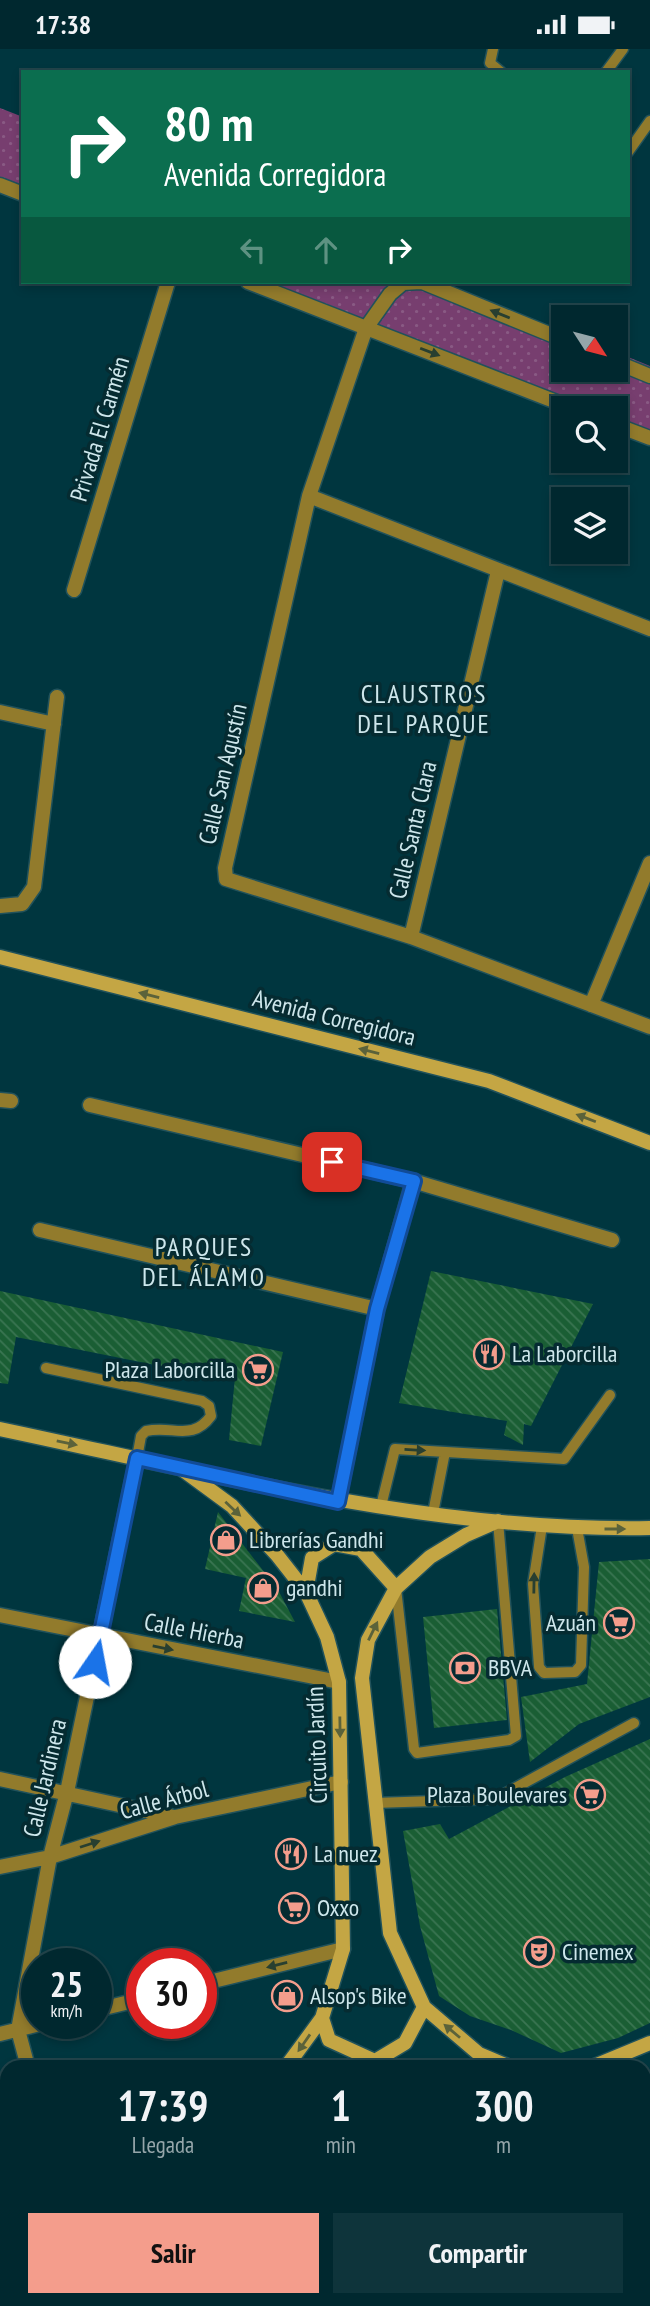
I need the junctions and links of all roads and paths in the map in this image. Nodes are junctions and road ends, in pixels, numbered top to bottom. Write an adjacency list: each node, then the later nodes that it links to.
1 (493, 49): 3 (lane)
2 (623, 49): 4 (lane)
3 (499, 70)
4 (607, 70)
5 (650, 121): 6 (lane)
6 (630, 149)
7 (0, 185): 8 (street)
8 (21, 193)
9 (167, 284): 22 (street, Privada El Carmén)
10 (253, 284): 13 (street)
11 (402, 284): 13 (street, Calle San Agustín)
12 (426, 284): 14 (street, one-way to 12)
13 (366, 328): 17 (street, one-way to 17); 20 (street, Calle San Agustín)
14 (551, 335)
15 (628, 367): 16 (street)
16 (650, 376)
17 (551, 400)
18 (628, 430): 19 (street)
19 (650, 438)
20 (309, 496): 21 (street); 29 (street, Calle San Agustín)
21 (498, 571): 23 (street); 29 (street, Calle Santa Clara)
22 (74, 590)
23 (650, 629)
24 (57, 697): 26 (street)
25 (0, 712): 26 (street)
26 (54, 724): 28 (street)
27 (650, 863): 31 (street)
28 (0, 905)
29 (411, 937): 31 (street, Calle San Agustín)
30 (0, 957): 34 (street, Avenida Corregidora, one-way to 30)
31 (591, 1005): 32 (street, Calle San Agustín)
32 (650, 1027)
33 (90, 1105): 35 (street)
34 (650, 1143)
35 (414, 1181): 37 (street); 38 (street)
36 (40, 1230): 38 (street)
37 (612, 1240)
38 (377, 1309): 45 (street)
39 (46, 1369): 43 (lane)
40 (610, 1395): 42 (lane)
41 (0, 1429): 43 (street, one-way to 43)
42 (445, 1452): 46 (lane, one-way to 42); 47 (lane)
43 (137, 1458): 44 (street); 55 (street, Calle Jardinera)
44 (179, 1467): 45 (street); 53 (street, Circuito Jardín, one-way to 53)
45 (338, 1502): 46 (street)
46 (381, 1506): 47 (street)
47 (433, 1513): 48 (street)
48 (498, 1521): 49 (street); 52 (street, Circuito Jardín); 52 (lane)
49 (542, 1526): 50 (street); 50 (lane, one-way to 49)
50 (577, 1528): 51 (street, one-way to 51)
51 (649, 1528)
52 (396, 1588): 53 (street); 61 (street, Circuito Jardín, one-way to 52)
53 (306, 1592): 56 (street, Circuito Jardín)
54 (0, 1615): 55 (street, Calle Hierba)
55 (101, 1636): 56 (street, Calle Hierba, one-way to 56); 60 (street, Calle Jardinera)
56 (339, 1682): 59 (street, Circuito Jardín, one-way to 59)
57 (634, 1723): 61 (lane)
58 (0, 1779): 60 (street)
59 (341, 1782): 62 (street, Calle Árbol); 65 (street, Circuito Jardín)
60 (66, 1792): 62 (street); 63 (street, Calle Jardinera)
61 (373, 1799): 67 (street, Circuito Jardín)
62 (175, 1817): 63 (street, Calle Árbol, one-way to 62)
63 (50, 1857): 64 (street, Calle Árbol); 70 (street, Calle Jardinera)
64 (0, 1867)
65 (343, 1949): 66 (street, one-way to 66); 68 (street, Circuito Jardín)
66 (217, 1980)
67 (424, 2007): 76 (street); 77 (street, one-way to 67)
68 (322, 2018): 74 (street, Circuito Jardín, one-way to 74); 75 (street)
69 (21, 2029): 70 (street)
70 (18, 2030): 71 (street); 73 (street, Calle Jardinera)
71 (0, 2034)
72 (650, 2043): 78 (street)
73 (27, 2060)
74 (291, 2060)
75 (373, 2060)
76 (377, 2060)
77 (494, 2060)
78 (609, 2060)

